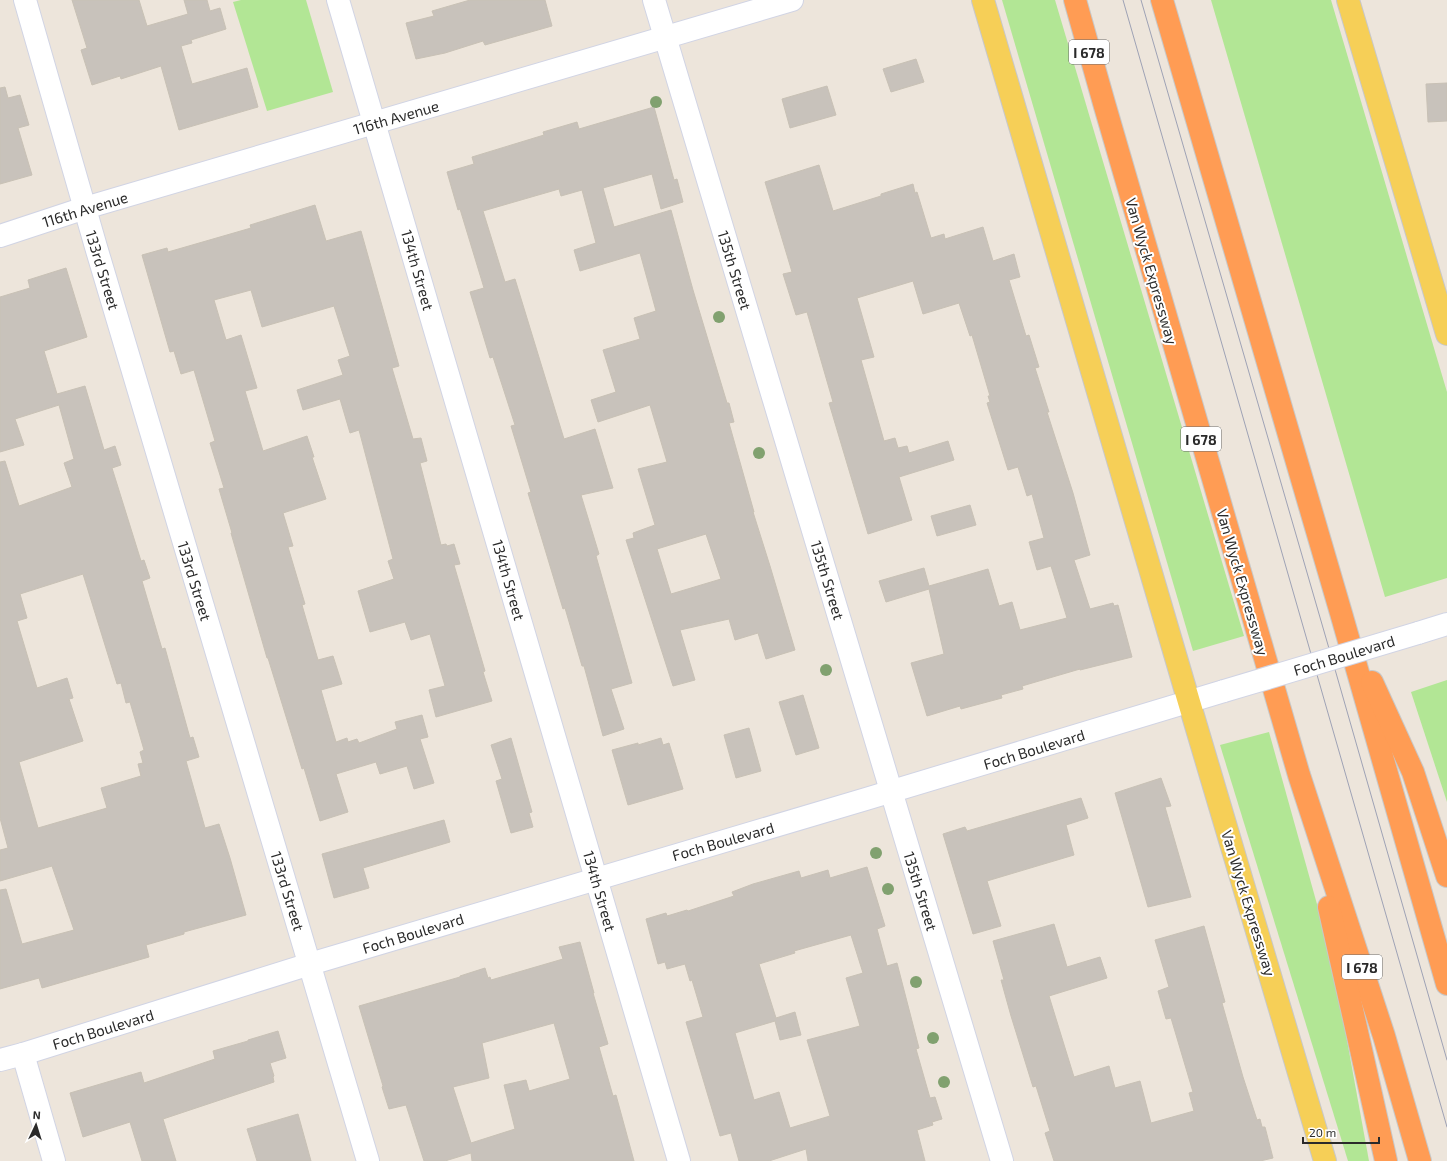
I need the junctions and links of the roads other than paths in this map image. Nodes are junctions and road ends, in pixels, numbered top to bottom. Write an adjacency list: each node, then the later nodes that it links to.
1 (25, 0): 13 (street, 133rd Street)
2 (338, 0): 12 (street, 134th Street)
3 (654, 0): 10 (street, 135th Street)
4 (792, 0): 10 (street, 116th Avenue)
5 (983, 0): 18 (main road, Van Wyck Expressway)
6 (1066, 0): 11 (highway)
7 (1075, 0): 11 (highway, Van Wyck Expressway / I 678)
8 (1162, 0): 16 (highway)
9 (1348, 0): 15 (main road)
10 (664, 37): 12 (street, 116th Avenue); 20 (street, 135th Street)
11 (1104, 103): 19 (highway, Van Wyck Expressway / I 678)
12 (374, 123): 13 (street, 116th Avenue); 22 (street, 134th Street)
13 (85, 208): 14 (street, 116th Avenue); 23 (street, 133rd Street)
14 (0, 236)
15 (1447, 334)
16 (1341, 613): 21 (highway); 24 (highway)
17 (1447, 624): 18 (street, Foch Boulevard, bridge)
18 (1189, 702): 20 (street, Foch Boulevard); 31 (main road, Van Wyck Expressway)
19 (1299, 775): 32 (highway); 33 (highway, Van Wyck Expressway / I 678)
20 (892, 792): 22 (street, Foch Boulevard); 30 (street, 135th Street)
21 (1447, 876)
22 (597, 878): 23 (street, Foch Boulevard); 29 (street, 134th Street)
23 (310, 964): 25 (street, Foch Boulevard); 28 (street, 133rd Street)
24 (1447, 984)
25 (22, 1054): 26 (street, Foch Boulevard); 27 (street)
26 (0, 1060)
27 (54, 1161)
28 (368, 1161)
29 (679, 1161)
30 (1002, 1161)
31 (1325, 1161)
32 (1386, 1161)
33 (1420, 1161)

